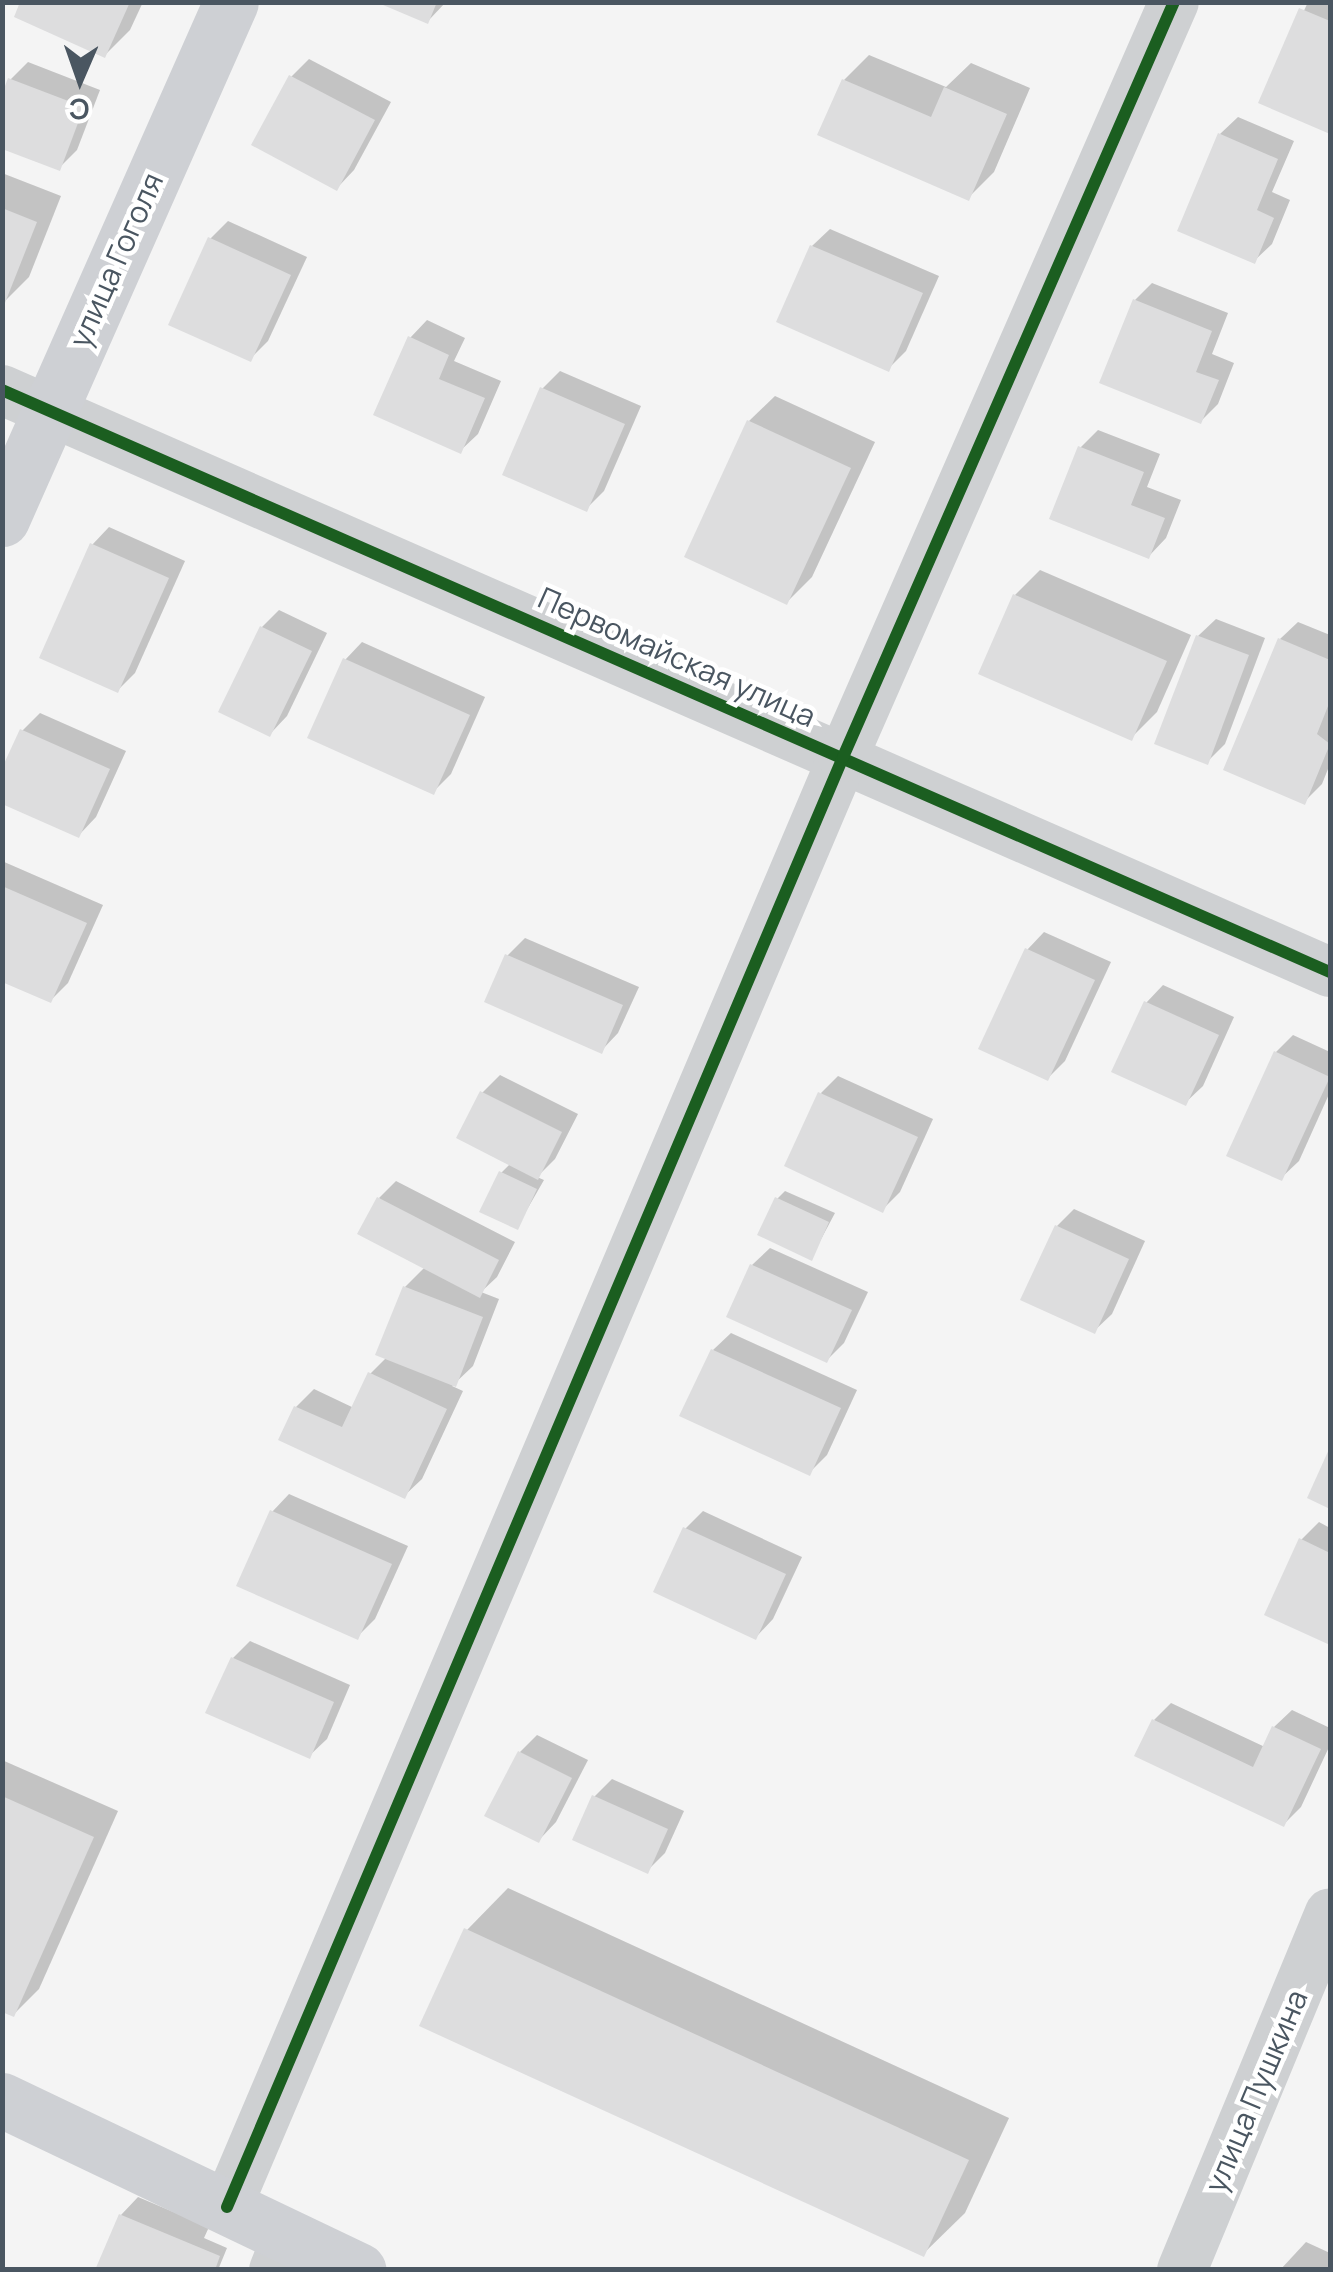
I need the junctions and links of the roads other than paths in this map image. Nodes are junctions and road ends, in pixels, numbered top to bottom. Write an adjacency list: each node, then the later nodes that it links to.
1 (232, 2): 3 (street, улица Гоголя)
2 (1174, 2): 5 (street)
3 (26, 400): 4 (street, улица Гоголя); 5 (street, Первомайская улица)
4 (2, 518)
5 (844, 757): 6 (street, Первомайская улица); 9 (street)
6 (1330, 972)
7 (1330, 1914): 12 (street, улица Пушкина)
8 (2, 2100): 9 (street)
9 (227, 2207): 10 (street)
10 (281, 2253): 11 (street)
11 (358, 2270)
12 (1182, 2270)

